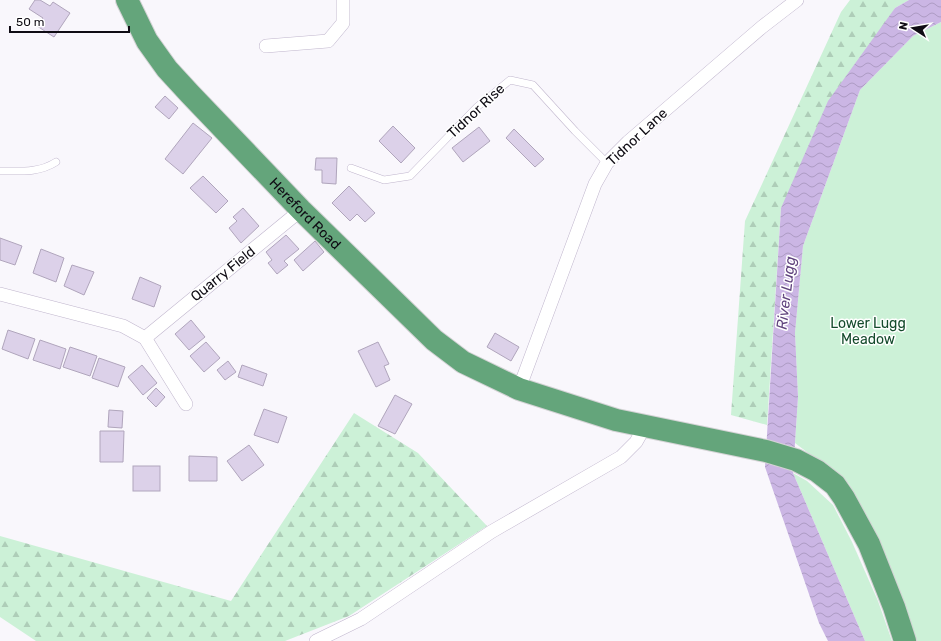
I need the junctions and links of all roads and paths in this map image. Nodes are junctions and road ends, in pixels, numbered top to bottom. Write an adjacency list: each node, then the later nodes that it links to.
1 (127, 0): 9 (highway, Hereford Road)
2 (343, 0): 4 (street)
3 (797, 0): 6 (street, Tidnor Lane)
4 (266, 46)
5 (56, 162): 8 (lane)
6 (607, 163): 7 (lane, Tidnor Rise); 12 (street, Tidnor Lane)
7 (351, 168)
8 (0, 171)
9 (301, 210): 11 (street, Quarry Field); 12 (highway, Hereford Road)
10 (0, 294): 11 (street)
11 (145, 338): 13 (street)
12 (519, 389): 14 (highway, Hereford Road)
13 (186, 404)
14 (645, 426): 15 (street); 16 (highway, Hereford Road)
15 (316, 641)
16 (905, 641)

